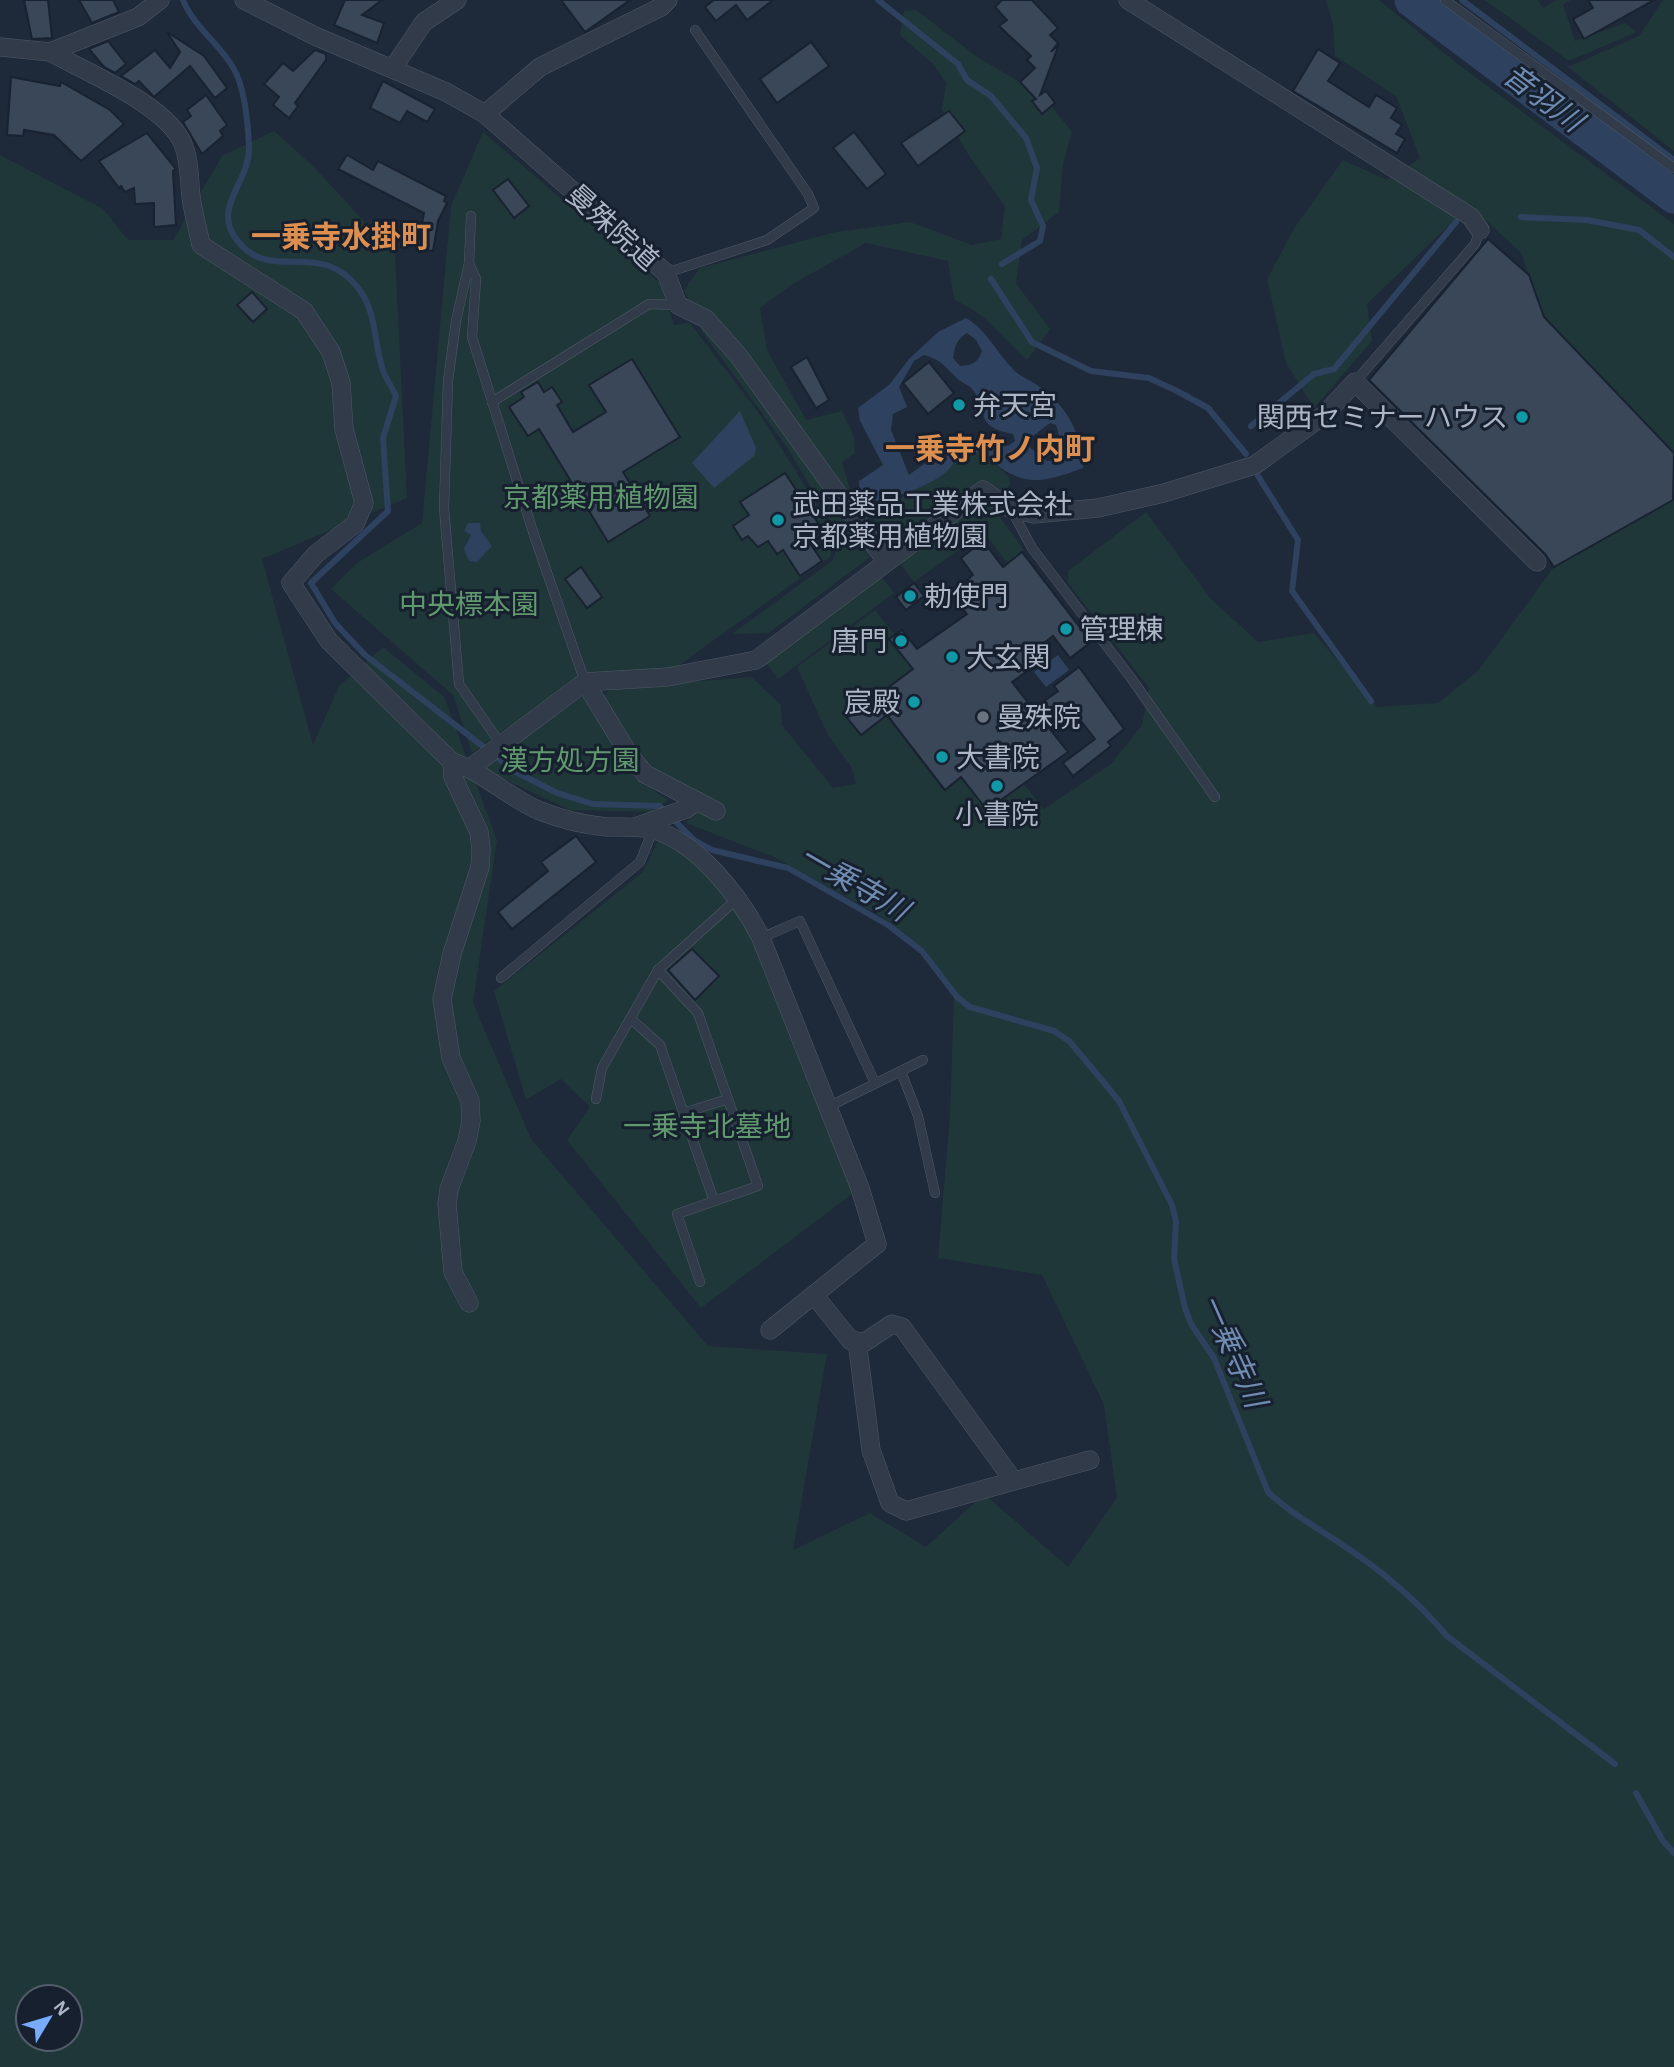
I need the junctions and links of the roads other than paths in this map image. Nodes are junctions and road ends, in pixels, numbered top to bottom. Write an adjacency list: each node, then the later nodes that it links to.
1 (160, 0): 9 (street)
2 (244, 0): 10 (street, 曼殊院道)
3 (457, 0): 10 (street)
4 (668, 0): 11 (street)
5 (1128, 0): 14 (street)
6 (1445, 0): 12 (lane)
7 (695, 30): 16 (lane)
8 (0, 47): 9 (street)
9 (50, 52): 25 (street)
10 (393, 68): 11 (street, 曼殊院道)
11 (485, 114): 16 (street, 曼殊院道)
12 (1674, 168)
13 (471, 216): 15 (lane)
14 (1480, 230): 18 (lane)
15 (469, 263): 19 (lane); 24 (lane)
16 (666, 273): 17 (street, 曼殊院道)
17 (678, 305): 19 (lane); 21 (street)
18 (1355, 383): 20 (street); 22 (street)
19 (492, 401): 23 (lane)
20 (1011, 509): 21 (street); 27 (lane)
21 (886, 561): 23 (street)
22 (1537, 562)
23 (585, 682): 24 (street); 28 (street)
24 (500, 743): 26 (street)
25 (452, 762): 26 (street); 47 (street)
26 (470, 768): 30 (street)
27 (1216, 797)
28 (691, 805): 29 (street); 30 (street)
29 (716, 811)
30 (650, 825): 31 (street); 34 (lane)
31 (738, 898): 32 (street); 33 (lane)
32 (761, 938): 38 (lane); 41 (street)
33 (658, 970): 35 (lane); 40 (lane)
34 (501, 978)
35 (630, 1018): 39 (lane); 42 (lane)
36 (923, 1060): 37 (lane)
37 (901, 1071): 38 (lane); 43 (lane)
38 (875, 1083): 41 (lane)
39 (596, 1099)
40 (728, 1099): 42 (lane); 44 (lane)
41 (828, 1107): 46 (street)
42 (683, 1113): 44 (lane)
43 (935, 1193)
44 (714, 1201): 45 (lane)
45 (700, 1282)
46 (814, 1295): 48 (street); 49 (street)
47 (469, 1303)
48 (770, 1330)
49 (857, 1341): 51 (street); 51 (street)
50 (1090, 1460): 51 (street)
51 (1013, 1480)

